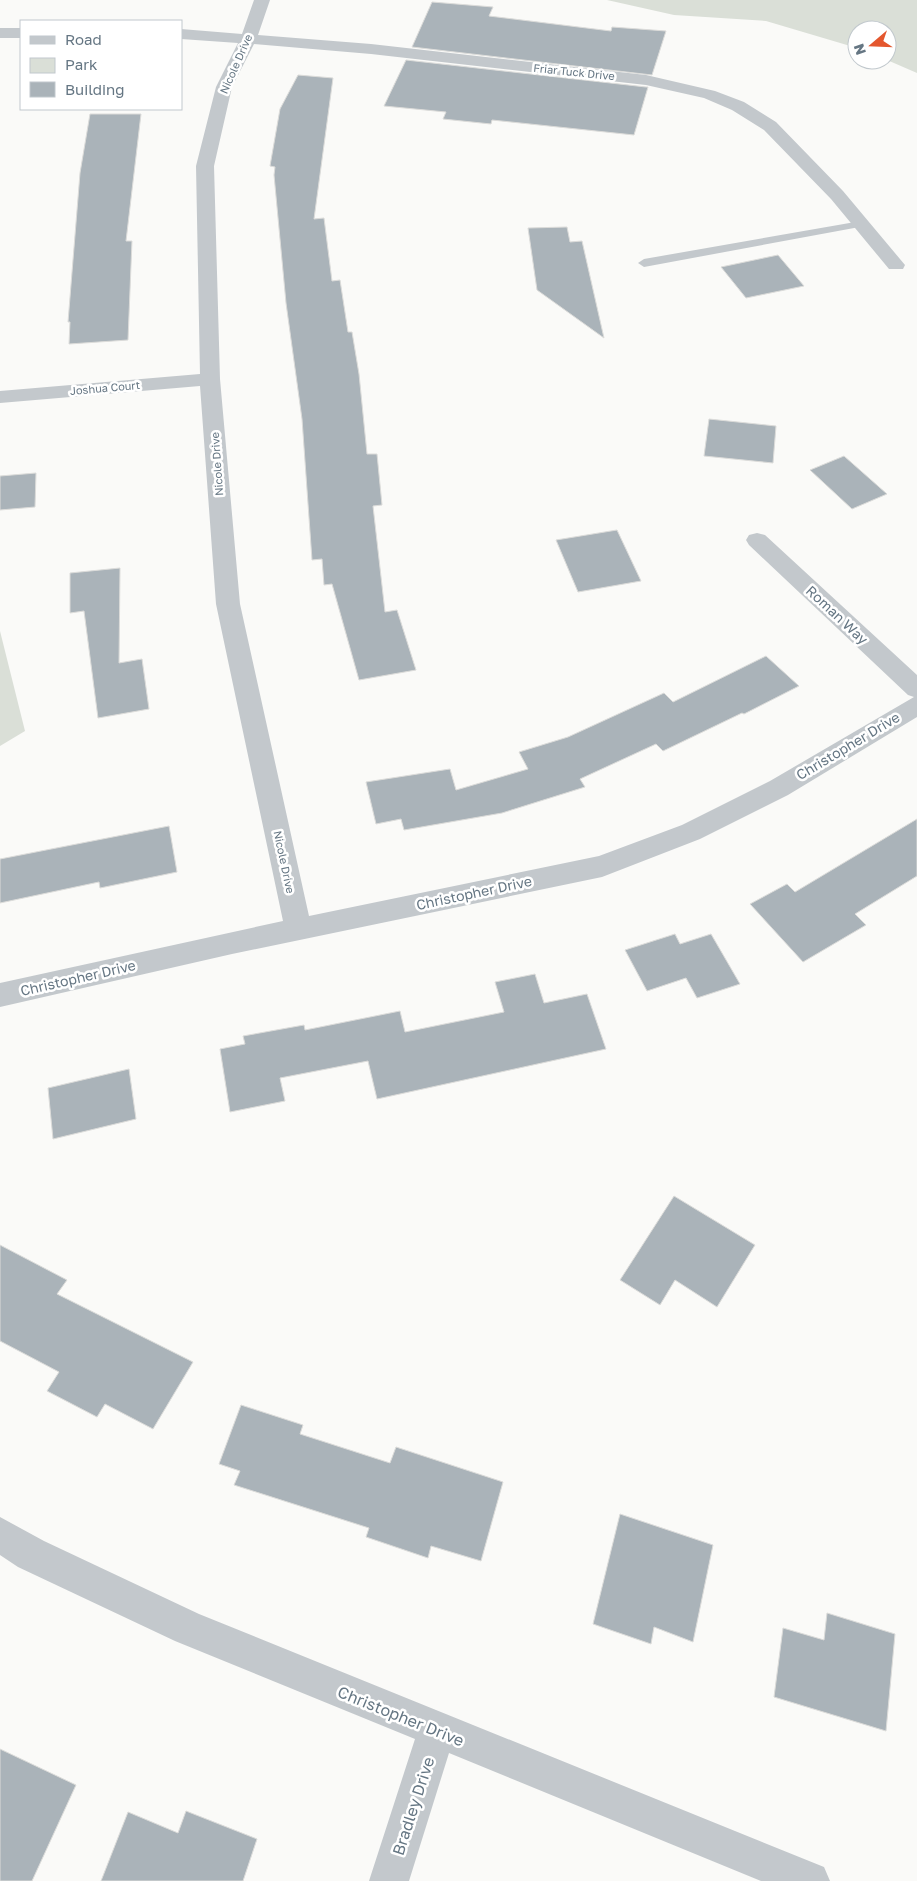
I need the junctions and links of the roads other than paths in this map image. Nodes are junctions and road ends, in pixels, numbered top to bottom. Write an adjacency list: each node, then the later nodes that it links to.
1 (262, 0): 5 (street, Nicole Drive)
2 (0, 33): 3 (street)
3 (20, 34)
4 (182, 34): 5 (street, Friar Tuck Drive)
5 (249, 38): 6 (street, Friar Tuck Drive); 9 (street, Nicole Drive)
6 (861, 224): 7 (lane); 8 (street, Friar Tuck Drive)
7 (644, 262)
8 (896, 265)
9 (210, 379): 10 (street, Joshua Court); 14 (street, Nicole Drive)
10 (0, 397)
11 (757, 540): 12 (street, Roman Way)
12 (917, 689)
13 (917, 705): 14 (street, Christopher Drive)
14 (299, 930): 15 (street, Christopher Drive)
15 (0, 995)
16 (0, 1535): 17 (street, Christopher Drive)
17 (437, 1730): 18 (street, Bradley Drive); 19 (street, Christopher Drive)
18 (389, 1881)
19 (810, 1881)

